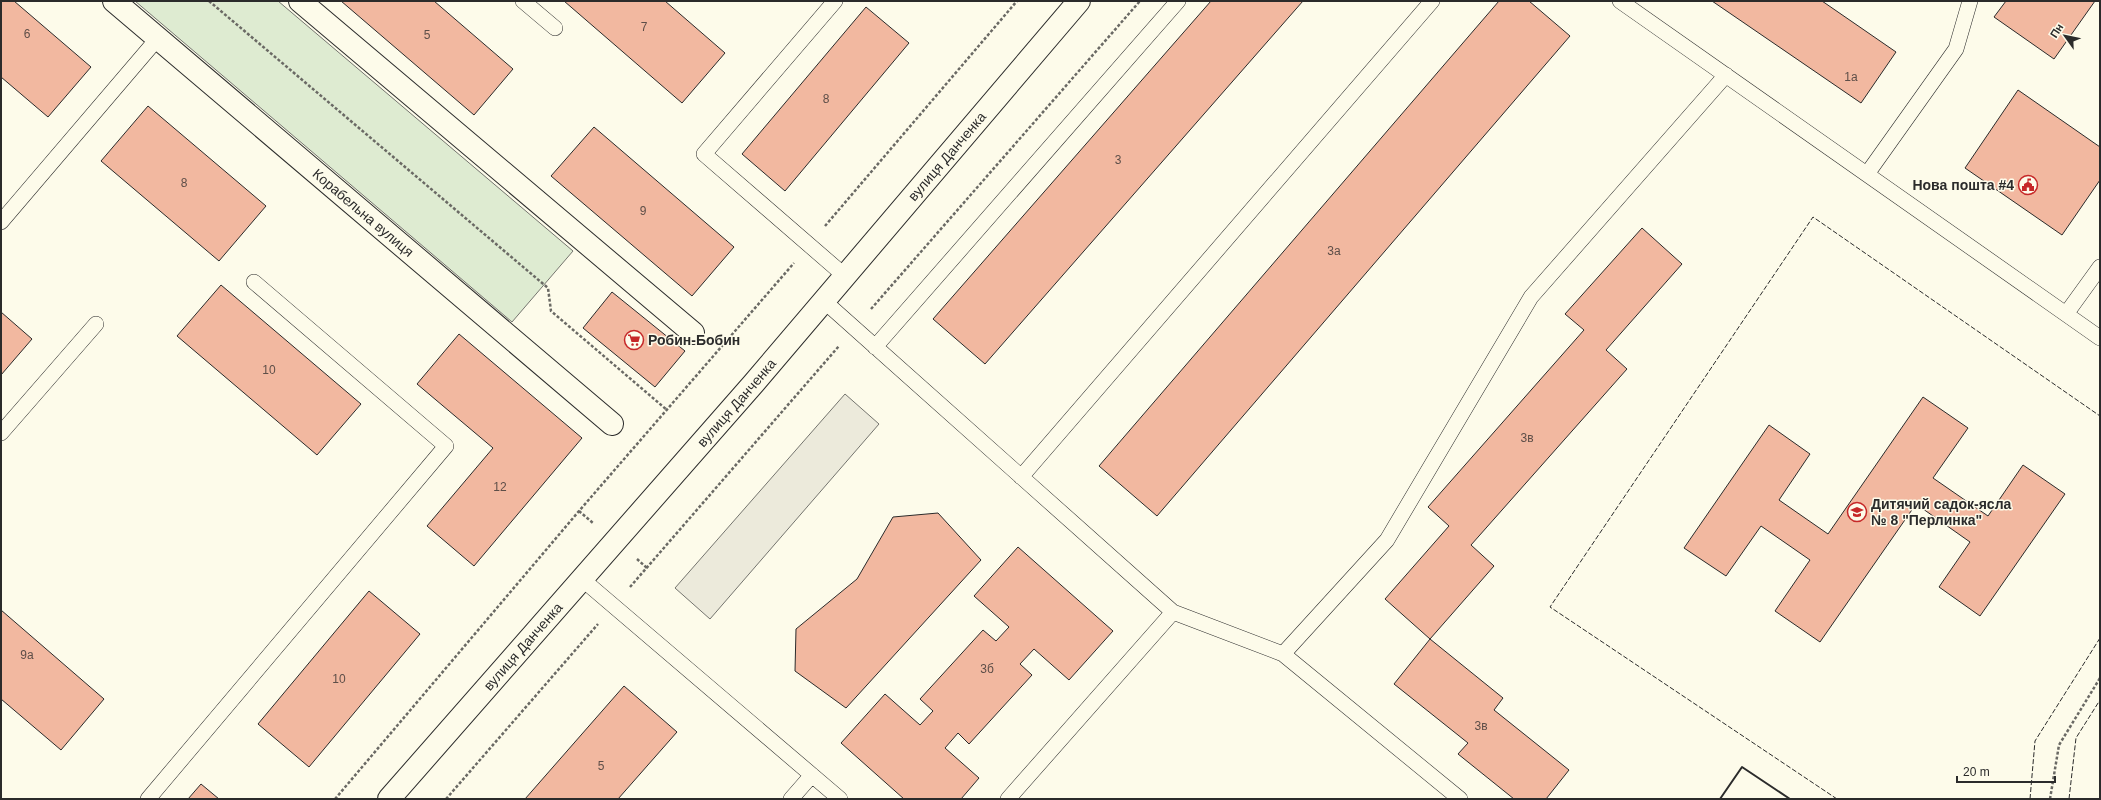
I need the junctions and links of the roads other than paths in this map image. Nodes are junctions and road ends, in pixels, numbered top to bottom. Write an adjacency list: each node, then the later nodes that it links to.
1 (114, 1): 11 (street, Корабельна вулиця)
2 (300, 1): 21 (street)
3 (523, 1): 10 (lane)
4 (835, 1): 16 (lane)
5 (1079, 1): 16 (street, вулиця Данченка)
6 (1178, 1): 23 (lane)
7 (1432, 1): 26 (lane)
8 (1620, 1): 12 (lane)
9 (1970, 1): 13 (lane)
10 (554, 28)
11 (158, 38): 14 (lane); 24 (street, Корабельна вулиця)
12 (1726, 75): 13 (lane); 29 (lane)
13 (1867, 174): 19 (lane)
14 (1, 222)
15 (2100, 267): 19 (lane)
16 (845, 276): 18 (street, вулиця Данченка)
17 (254, 282): 31 (lane)
18 (824, 301): 23 (lane); 27 (street, вулиця Данченка)
19 (2066, 314): 22 (lane)
20 (96, 324): 25 (lane)
21 (693, 332)
22 (2100, 338)
23 (874, 347): 26 (lane)
24 (612, 424)
25 (1, 433)
26 (1021, 477): 28 (lane)
27 (582, 579): 30 (lane); 32 (street, вулиця Данченка)
28 (1172, 612): 29 (lane); 35 (lane)
29 (1283, 654): 36 (lane)
30 (812, 775): 33 (lane); 34 (lane)
31 (148, 799)
32 (389, 799)
33 (791, 799)
34 (840, 799)
35 (1008, 799)
36 (1460, 799)

